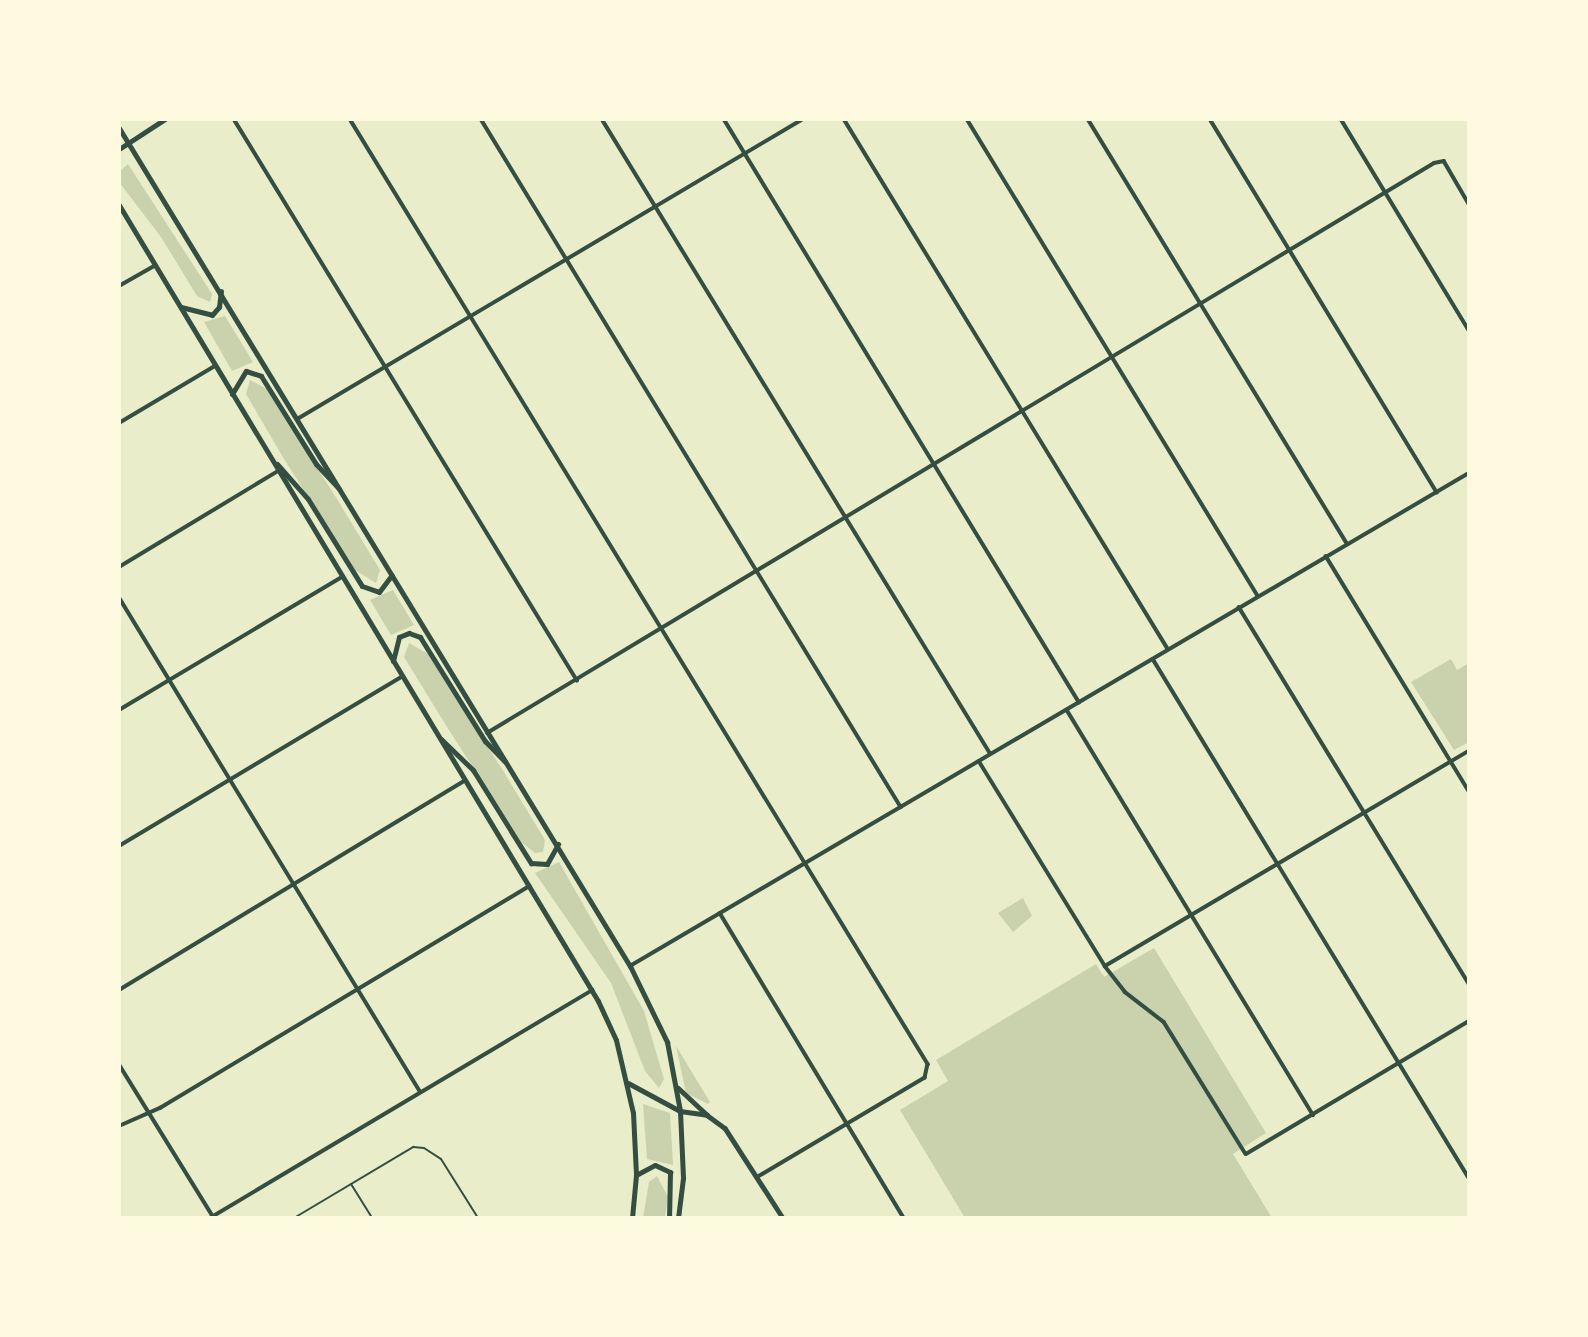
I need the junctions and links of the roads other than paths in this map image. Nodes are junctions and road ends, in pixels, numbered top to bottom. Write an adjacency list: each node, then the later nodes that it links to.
1 (165, 119): 14 (main road)
2 (234, 119): 33 (street)
3 (350, 119): 29 (street)
4 (481, 119): 23 (street)
5 (603, 119): 21 (street)
6 (724, 119): 16 (street)
7 (803, 119): 16 (street)
8 (845, 119): 35 (street)
9 (967, 119): 31 (street)
10 (1088, 119): 27 (street)
11 (1210, 119): 22 (street)
12 (1341, 119): 17 (street)
13 (119, 128): 14 (main road)
14 (128, 144): 15 (main road); 26 (main road)
15 (119, 149)
16 (745, 154): 21 (street); 39 (street)
17 (1386, 193): 18 (street); 22 (street); 30 (street)
18 (1467, 196): 19 (street)
19 (1469, 204)
20 (119, 205): 24 (main road)
21 (656, 208): 23 (street); 44 (street)
22 (1290, 250): 27 (street); 42 (street)
23 (568, 261): 29 (street); 48 (street)
24 (156, 265): 25 (street); 28 (main road)
25 (119, 286)
26 (221, 291): 28 (main road); 36 (main road)
27 (1202, 305): 31 (street); 45 (street)
28 (180, 306): 32 (main road)
29 (471, 318): 33 (street); 54 (street)
30 (1469, 330)
31 (1113, 357): 35 (street); 51 (street)
32 (215, 366): 34 (main road); 37 (street)
33 (386, 368): 36 (street); 60 (street)
34 (232, 394): 38 (main road); 43 (main road)
35 (1025, 412): 39 (street); 55 (street)
36 (299, 418): 43 (main road)
37 (119, 423)
38 (267, 454): 40 (main road); 49 (main road)
39 (936, 466): 44 (street); 61 (street)
40 (278, 471): 47 (street); 50 (main road)
41 (1469, 472): 42 (street)
42 (1437, 492): 45 (street)
43 (344, 493): 49 (main road)
44 (847, 520): 48 (street); 67 (street)
45 (1347, 544): 46 (street)
46 (1326, 556): 51 (street); 69 (street)
47 (119, 567)
48 (759, 573): 54 (street); 74 (street)
49 (392, 575): 65 (main road)
50 (342, 577): 57 (main road); 59 (street)
51 (1258, 596): 53 (street)
52 (119, 597): 59 (street)
53 (1239, 607): 55 (street); 75 (street)
54 (663, 630): 60 (street); 78 (street)
55 (1168, 649): 56 (street)
56 (1153, 659): 61 (street); 79 (street)
57 (393, 664): 58 (main road); 70 (main road)
58 (401, 677): 64 (main road); 71 (street)
59 (169, 680): 63 (street); 71 (street)
60 (578, 680): 65 (street)
61 (1079, 702): 62 (street)
62 (1067, 709): 67 (street); 83 (street)
63 (119, 710)
64 (434, 732): 72 (main road); 76 (main road)
65 (487, 733): 70 (main road)
66 (1469, 751): 69 (street)
67 (991, 754): 68 (street)
68 (979, 761): 74 (street); 85 (street)
69 (1451, 762): 73 (street); 75 (street)
70 (508, 764): 76 (main road)
71 (232, 779): 77 (street); 80 (street)
72 (464, 781): 80 (street); 81 (main road)
73 (1469, 791)
74 (901, 807): 78 (street)
75 (1365, 812): 79 (street); 86 (street)
76 (558, 844): 84 (main road)
77 (119, 846)
78 (806, 862): 82 (street); 100 (street)
79 (1278, 863): 83 (street); 91 (street)
80 (294, 884): 87 (street); 88 (street)
81 (529, 886): 87 (street); 89 (main road)
82 (720, 913): 84 (street); 100 (street)
83 (1191, 915): 85 (street); 99 (street)
84 (630, 966): 94 (main road)
85 (1105, 966): 99 (street)
86 (1469, 984)
87 (358, 989): 95 (street); 97 (street)
88 (119, 990)
89 (592, 990): 93 (main road); 95 (street)
90 (1469, 1020): 91 (street)
91 (1399, 1063): 99 (street); 104 (street)
92 (119, 1064): 97 (street)
93 (628, 1083): 96 (main road); 102 (main road)
94 (675, 1083): 96 (main road); 98 (main road)
95 (420, 1091): 106 (street)
96 (680, 1111): 98 (street); 112 (main road)
97 (148, 1112): 101 (street); 106 (street)
98 (707, 1115): 103 (street)
99 (1313, 1115)
100 (847, 1124): 103 (street); 114 (street)
101 (119, 1126)
102 (636, 1175): 110 (main road); 111 (main road)
103 (758, 1177): 113 (street)
104 (1469, 1178)
105 (351, 1183): 107 (lane); 108 (lane); 109 (lane)
106 (212, 1217)
107 (294, 1218)
108 (372, 1218)
109 (478, 1218)
110 (632, 1218)
111 (669, 1218)
112 (678, 1218)
113 (783, 1218)
114 (904, 1218)

